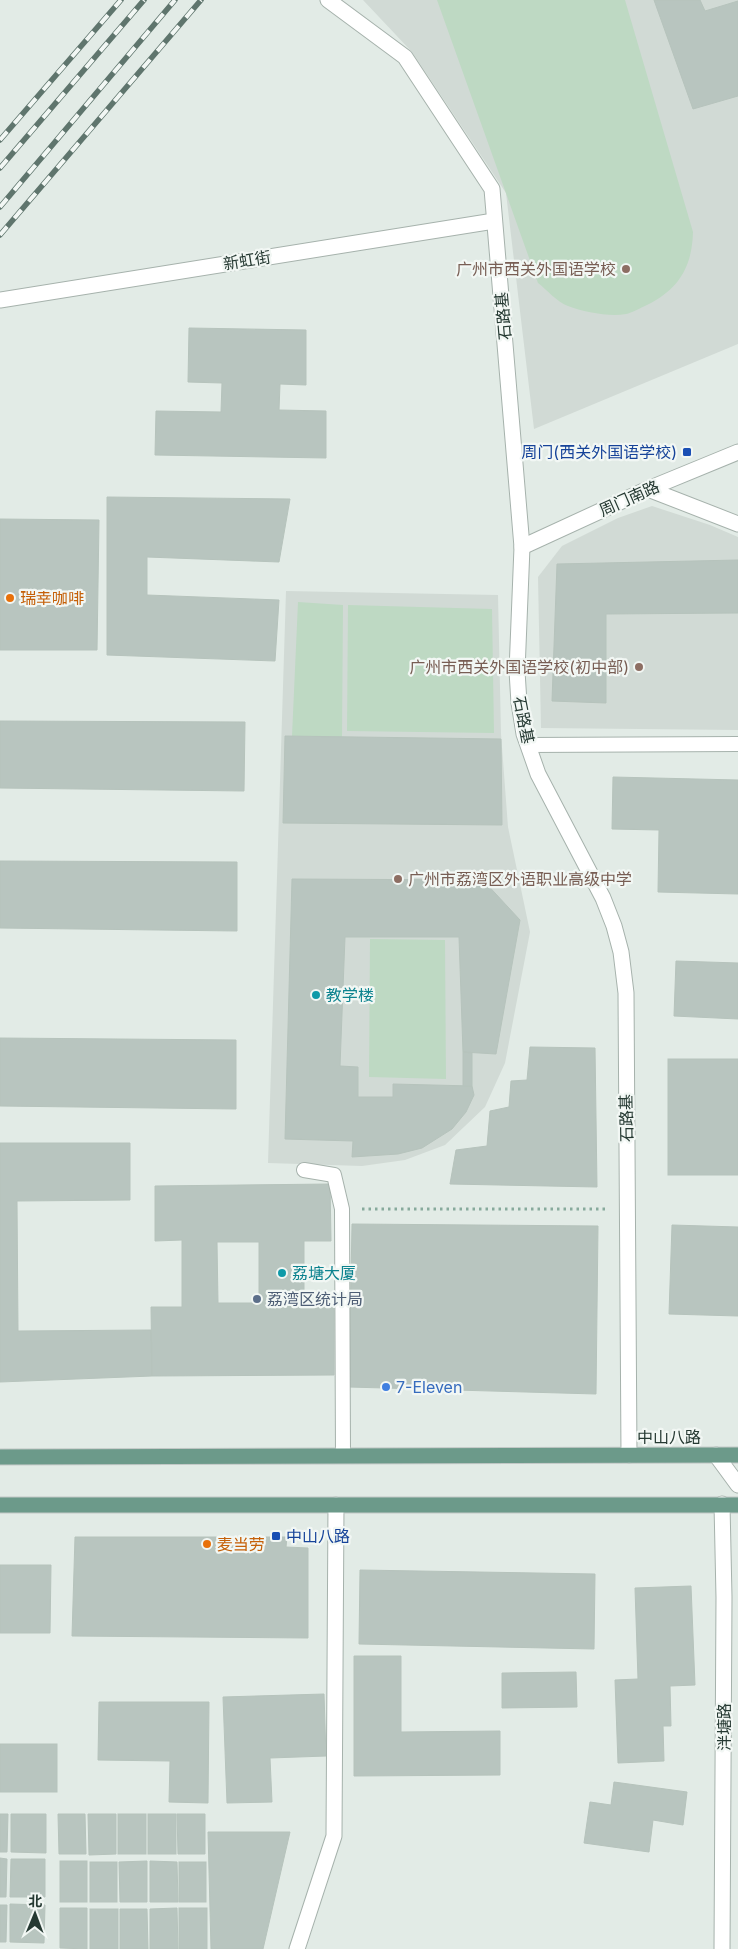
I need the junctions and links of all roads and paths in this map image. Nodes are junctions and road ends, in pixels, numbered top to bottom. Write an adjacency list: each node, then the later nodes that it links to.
1 (328, 0): 2 (street, 石路基)
2 (494, 221): 3 (street, 新虹街); 7 (street, 石路基)
3 (0, 300)
4 (738, 452): 5 (street, 周门南路)
5 (648, 489): 6 (street); 7 (street, 周门南路)
6 (738, 524)
7 (522, 547): 9 (street, 石路基)
8 (738, 744): 9 (lane)
9 (528, 745): 12 (street, 石路基)
10 (304, 1170): 11 (lane)
11 (342, 1209): 12 (path); 16 (lane)
12 (628, 1209): 13 (street, 石路基)
13 (629, 1455): 14 (main road, 中山八路); 16 (main road, 中山八路)
14 (716, 1455): 15 (main road, 中山八路); 18 (street)
15 (738, 1455)
16 (343, 1456): 17 (main road, 中山八路)
17 (0, 1457)
18 (738, 1485)
19 (722, 1504): 20 (main road); 22 (main road); 24 (street, 泮塘路)
20 (738, 1504)
21 (0, 1505): 22 (main road)
22 (336, 1505): 23 (street)
23 (297, 1949)
24 (722, 1949)

